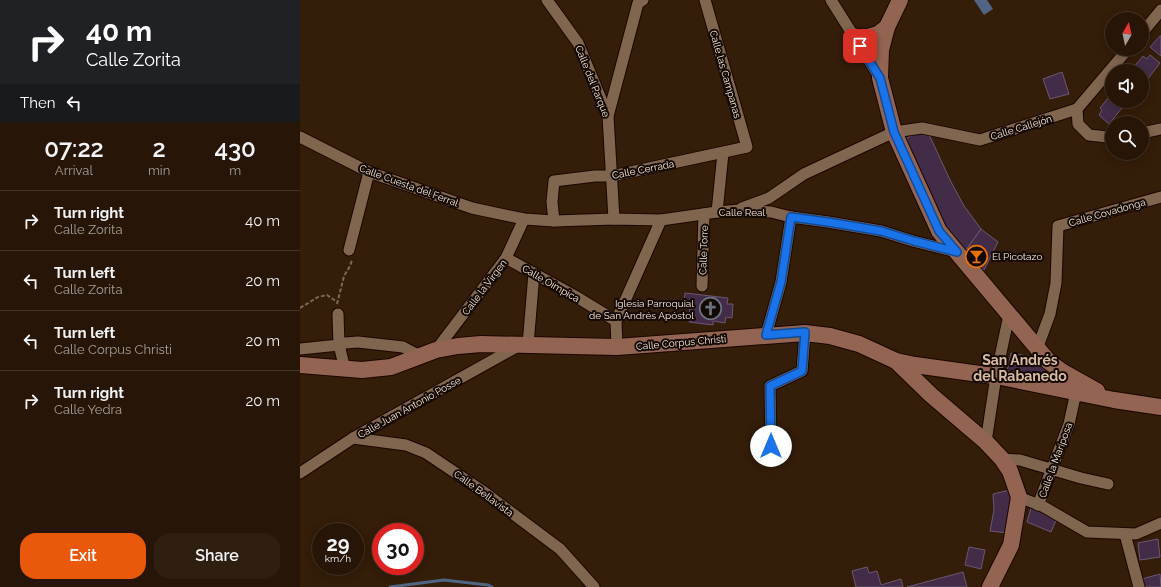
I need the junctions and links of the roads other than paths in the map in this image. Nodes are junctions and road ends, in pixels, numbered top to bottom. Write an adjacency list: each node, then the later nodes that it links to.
1 (547, 0): 13 (street, Calle del Parque)
2 (705, 0): 19 (street, Calle las Campanas)
3 (831, 0): 9 (street)
4 (900, 0): 8 (main road)
5 (641, 2): 13 (street)
6 (1161, 10): 7 (street)
7 (1149, 24)
8 (887, 27): 9 (main road); 11 (main road)
9 (853, 36): 11 (street)
10 (1122, 56): 12 (street)
11 (880, 78): 16 (main road)
12 (1077, 109): 16 (street, Calle Callejón); 18 (street)
13 (608, 116): 22 (street, Calle del Parque)
14 (1161, 129): 15 (street)
15 (1149, 131)
16 (894, 132): 24 (street, Calle Callejón); 33 (main road)
17 (300, 137): 21 (street, Calle Cuesta del Ferral)
18 (1105, 137)
19 (747, 148): 20 (street, Calle Cerrada)
20 (723, 152): 22 (street, Calle Cerrada); 25 (street)
21 (369, 172): 28 (street, Calle Cuesta del Ferral); 32 (street)
22 (612, 176): 29 (street, Calle del Parque); 31 (street, Calle Cerrada)
23 (1161, 197): 46 (street, Calle Covadonga)
24 (735, 211): 25 (street, Calle Real); 27 (street, Calle Real)
25 (718, 212): 26 (street, Calle Real)
26 (704, 214): 30 (street, Calle Real); 36 (street, Calle Torre)
27 (791, 217): 33 (street, Calle Real); 41 (street)
28 (524, 219): 31 (street, Calle Real); 34 (street, Calle la Virgen)
29 (614, 219): 30 (street, Calle Real); 31 (street, Calle Real)
30 (660, 220): 39 (street)
31 (554, 221)
32 (349, 250)
33 (957, 252): 38 (main road)
34 (506, 258): 35 (street, Calle Oímpica); 47 (street, Calle la Virgen)
35 (534, 273): 39 (street, Calle Oímpica); 43 (street)
36 (702, 286)
37 (338, 314): 42 (street)
38 (1009, 315): 46 (main road); 54 (street)
39 (616, 321): 44 (street)
40 (805, 332): 41 (main road, Calle Corpus Christi); 49 (main road, Calle Corpus Christi); 62 (street)
41 (766, 335): 44 (main road, Calle Corpus Christi)
42 (340, 345): 45 (street); 48 (street); 52 (street)
43 (524, 345): 44 (main road, Calle Corpus Christi); 47 (main road, Calle Corpus Christi); 60 (street, Calle Juan Antonio Posse)
44 (617, 348)
45 (300, 349)
46 (1037, 349): 53 (main road)
47 (436, 350): 48 (main road, Calle Corpus Christi)
48 (420, 356): 52 (main road, Calle Corpus Christi)
49 (896, 361): 51 (main road, Calle Corpus Christi); 55 (main road)
50 (300, 365): 52 (main road, Calle Corpus Christi)
51 (924, 367): 54 (main road, Calle Corpus Christi); 55 (main road)
52 (345, 369)
53 (1063, 372): 56 (main road); 58 (main road)
54 (996, 376): 56 (main road, Calle Corpus Christi); 61 (street)
55 (922, 386): 61 (main road)
56 (1059, 388): 57 (main road, Calle Corpus Christi)
57 (1076, 392): 58 (main road, Calle Corpus Christi); 64 (street, Calle la Mariposa)
58 (1114, 400): 59 (main road, Calle Corpus Christi)
59 (1157, 409)
60 (353, 438): 65 (street, Calle Juan Antonio Posse); 71 (street, Calle Bellavista)
61 (986, 442): 63 (main road)
62 (771, 446)
63 (1002, 459): 64 (street); 67 (main road)
64 (1052, 470): 66 (street); 68 (street, Calle la Mariposa)
65 (300, 473)
66 (1108, 484)
67 (1019, 498): 68 (street); 72 (main road)
68 (1038, 505): 70 (street)
69 (1161, 523): 70 (street)
70 (1125, 534): 73 (street)
71 (594, 587)
72 (990, 587)
73 (1139, 587)

